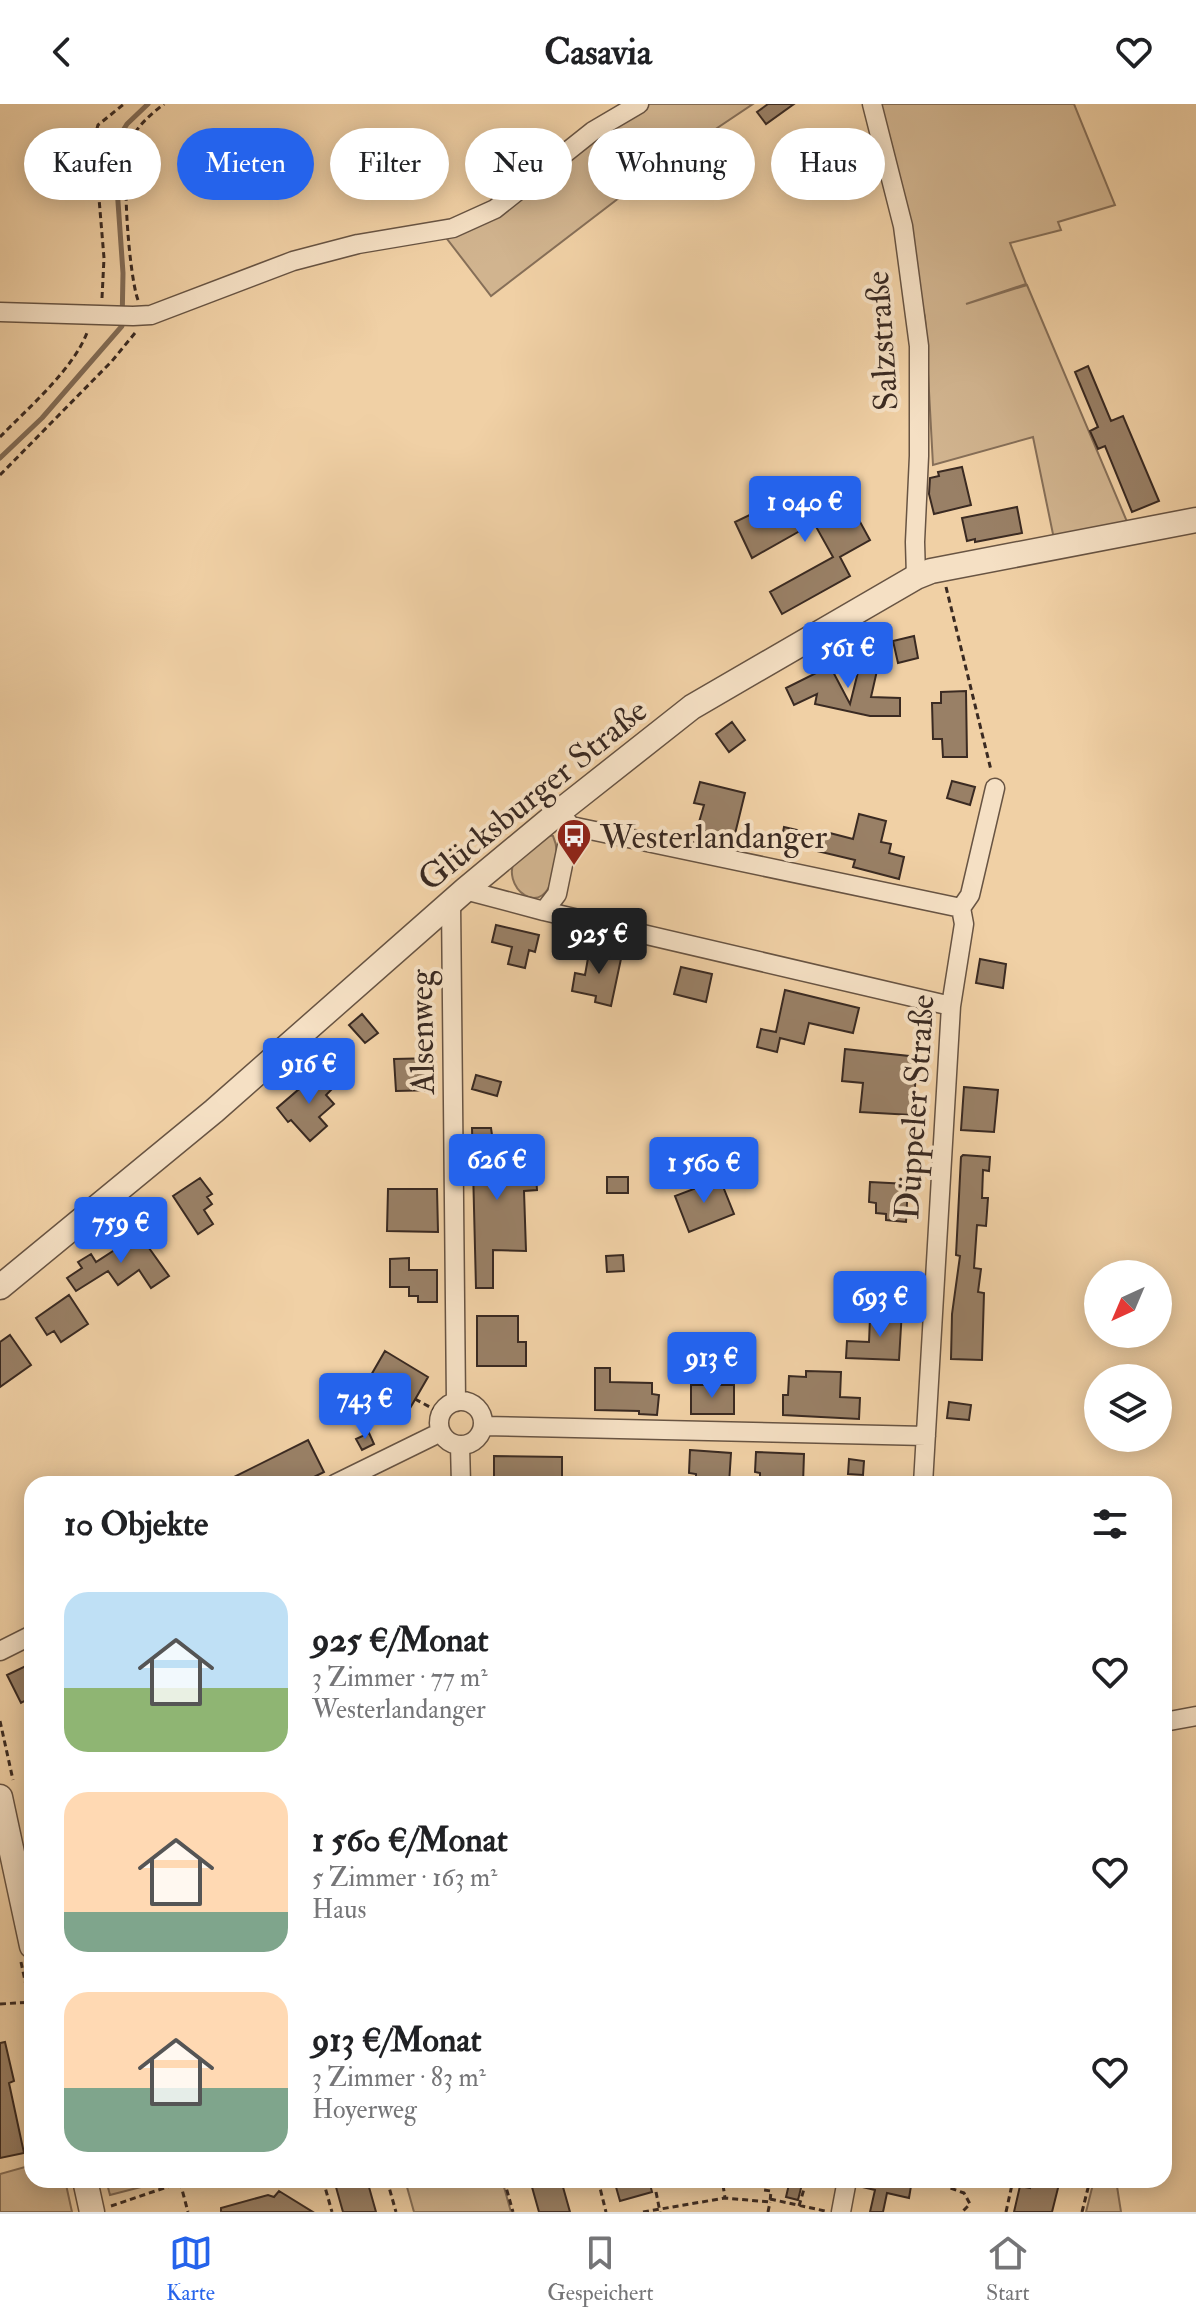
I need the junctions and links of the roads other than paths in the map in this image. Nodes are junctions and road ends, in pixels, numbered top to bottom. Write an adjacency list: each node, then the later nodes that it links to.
1 (639, 104): 3 (street)
2 (872, 104): 5 (street, Salzstraße)
3 (0, 312)
4 (1196, 520): 5 (street, Glücksburger Straße)
5 (916, 577): 7 (street, Glücksburger Straße)
6 (995, 788): 9 (street, Düppeler Straße)
7 (565, 819): 8 (street, Glücksburger Straße); 9 (street); 10 (street)
8 (458, 896): 10 (street); 12 (street, Glücksburger Straße); 13 (street, Alsenweg)
9 (961, 908): 11 (street, Düppeler Straße)
10 (544, 911): 11 (street)
11 (951, 1006): 15 (street, Düppeler Straße)
12 (0, 1287)
13 (446, 1415): 14 (street); 16 (street); 17 (street)
14 (483, 1426): 15 (street); 16 (street)
15 (926, 1436): 19 (street, Düppeler Straße)
16 (460, 1445): 18 (street)
17 (348, 1476)
18 (461, 1476)
19 (924, 1476)
20 (24, 1639): 21 (street)
21 (0, 1651)
22 (1196, 1716): 23 (street)
23 (1172, 1720)
24 (0, 1797): 25 (street)
25 (24, 1909)
26 (89, 2188): 28 (street)
27 (846, 2188): 29 (street)
28 (100, 2210)
29 (841, 2212)

